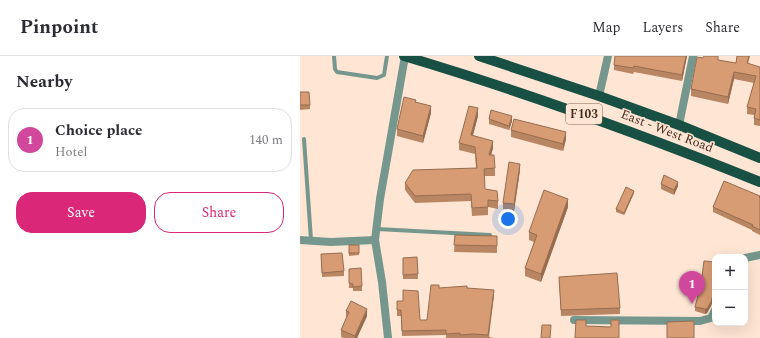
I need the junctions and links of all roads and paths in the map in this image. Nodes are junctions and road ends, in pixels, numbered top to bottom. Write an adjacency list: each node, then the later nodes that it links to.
1 (334, 56): 2 (lane)
2 (387, 56)
3 (405, 56): 11 (main road, East - West Road / F103); 12 (street)
4 (479, 56): 7 (main road, East - West Road / F103)
5 (608, 56): 7 (street)
6 (693, 56): 8 (street)
7 (599, 96): 8 (main road, East - West Road / F103)
8 (679, 125): 10 (main road, East - West Road / F103)
9 (304, 139): 16 (lane)
10 (760, 158)
11 (760, 182)
12 (376, 229): 13 (lane); 15 (street)
13 (490, 235)
14 (300, 240): 16 (street)
15 (375, 240): 16 (street); 21 (street)
16 (311, 241)
17 (760, 255): 18 (street)
18 (748, 257)
19 (712, 316): 20 (street)
20 (574, 320)
21 (388, 338)

